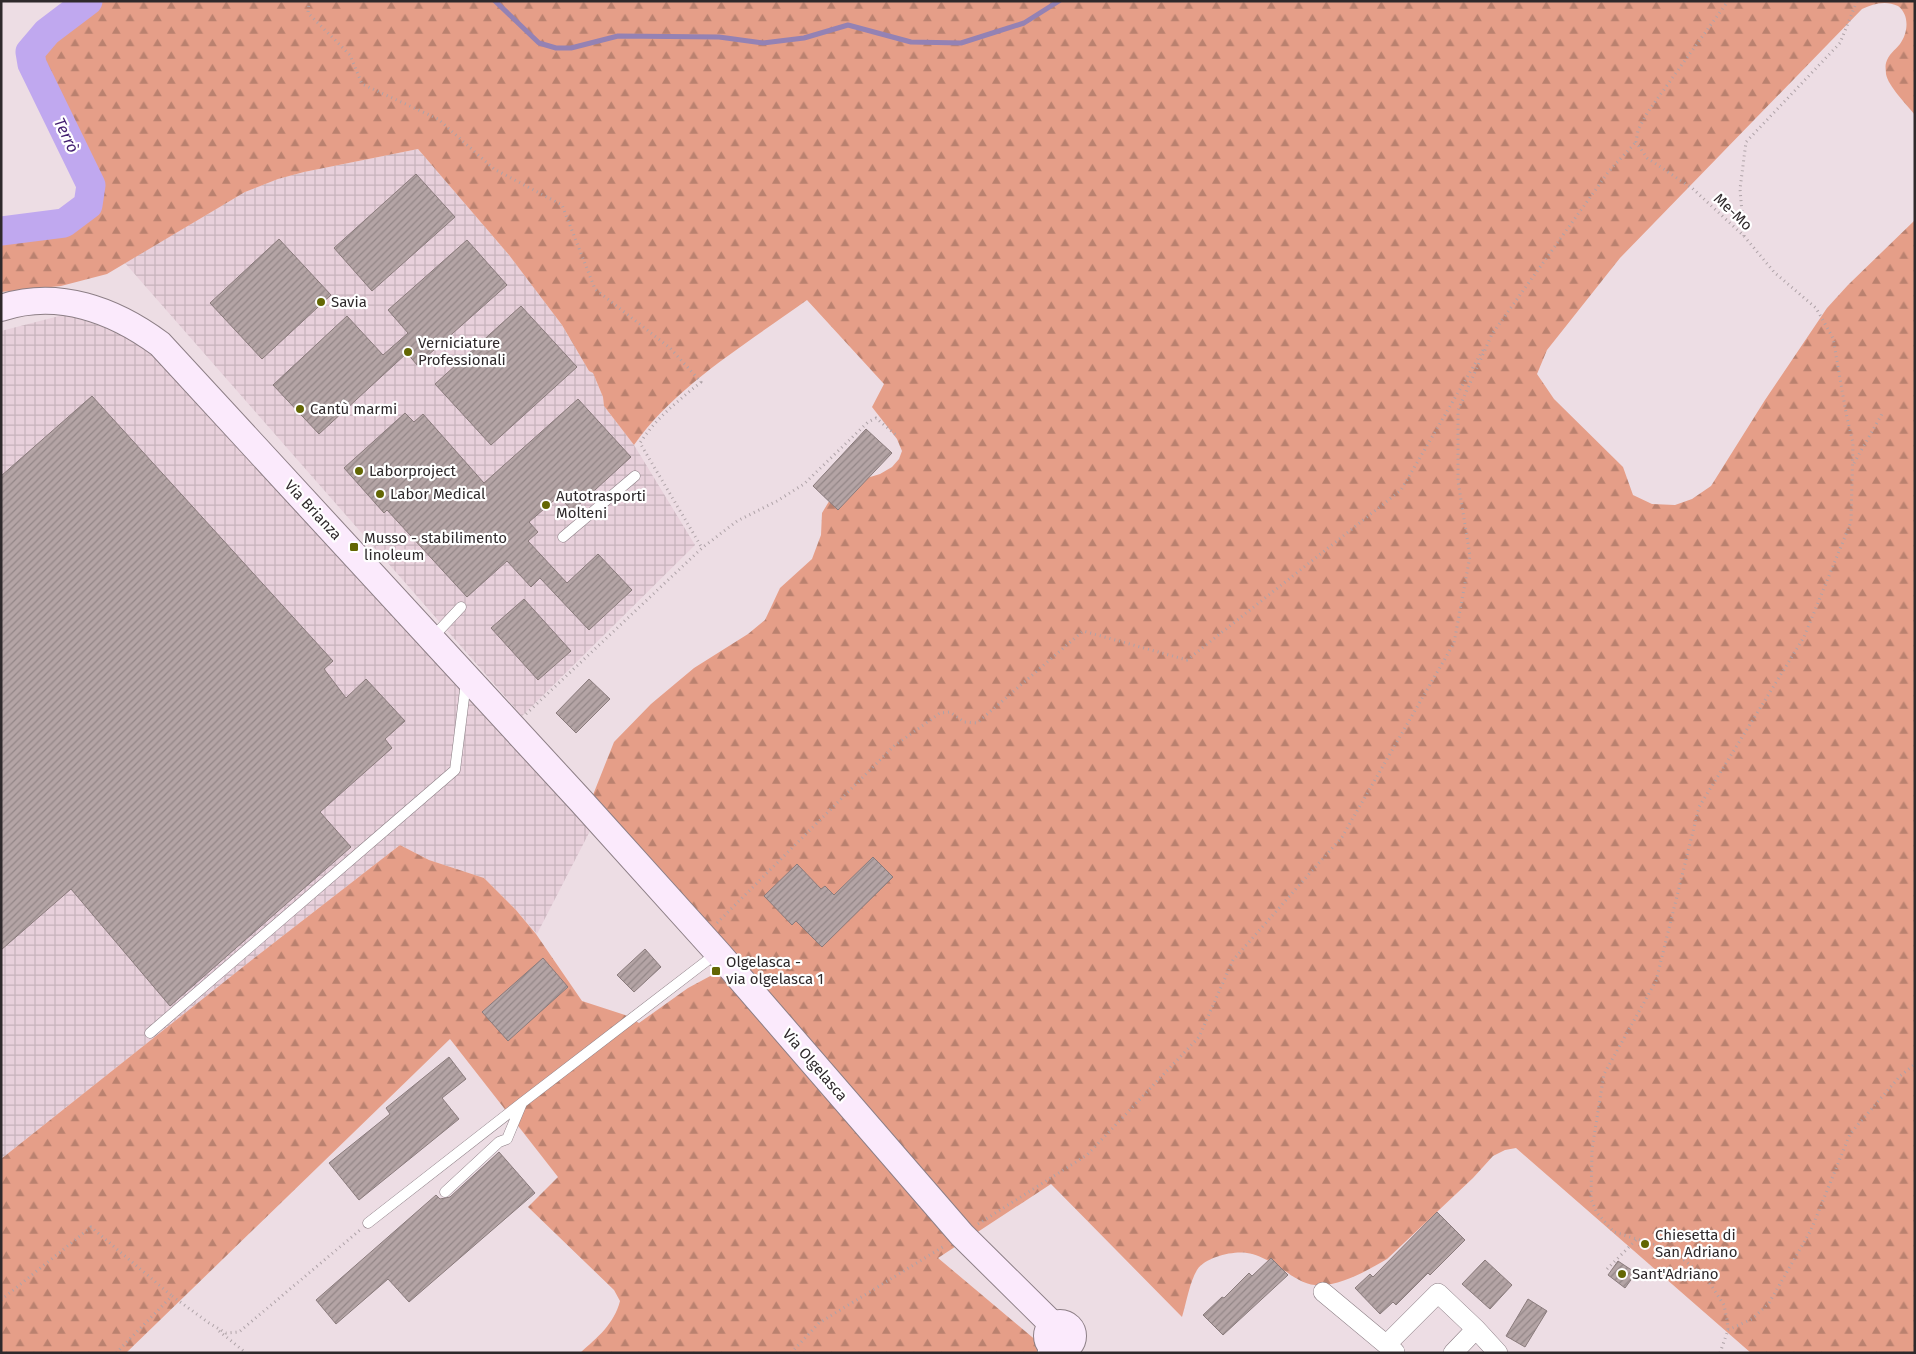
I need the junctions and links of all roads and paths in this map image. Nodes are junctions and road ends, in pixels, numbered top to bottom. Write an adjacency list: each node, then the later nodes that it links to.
1 (309, 1): 13 (path)
2 (1728, 1): 4 (path)
3 (1857, 1): 5 (path)
4 (1636, 142): 5 (path, Me-Mo); 7 (path)
5 (1744, 236): 10 (path, Me-Mo)
6 (1, 308): 15 (street, Via Brianza)
7 (1492, 334): 19 (path); 25 (path)
8 (1882, 414): 10 (path)
9 (896, 435): 13 (path)
10 (1854, 464): 26 (path, Me-Mo)
11 (636, 476): 12 (lane)
12 (563, 537)
13 (702, 548): 17 (path)
14 (461, 608): 15 (lane)
15 (432, 638): 16 (street, Via Brianza)
16 (467, 676): 17 (street, Via Brianza); 20 (lane)
17 (513, 727): 18 (street, Via Brianza)
18 (581, 801): 19 (street, Via Olgelasca)
19 (711, 945): 22 (lane); 25 (street, Via Olgelasca)
20 (150, 1033)
21 (1915, 1064): 33 (path)
22 (523, 1102): 23 (lane); 24 (lane)
23 (445, 1192)
24 (368, 1224): 31 (path)
25 (962, 1235): 34 (street, Via Olgelasca); 38 (path)
26 (1637, 1239): 27 (path); 33 (path, Me-Mo)
27 (1606, 1269)
28 (1323, 1292): 35 (street)
29 (172, 1296): 30 (path); 31 (path); 36 (path)
30 (1, 1300)
31 (208, 1323): 37 (path)
32 (1476, 1329): 35 (street); 39 (street); 40 (street)
33 (1728, 1330): 41 (path)
34 (1060, 1344)
35 (1392, 1348)
36 (116, 1353)
37 (246, 1353)
38 (791, 1353)
39 (1453, 1353)
40 (1498, 1353)
41 (1720, 1353)

